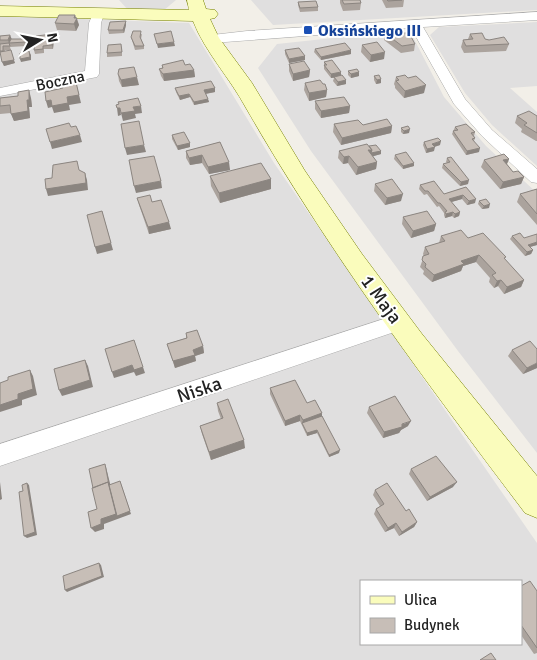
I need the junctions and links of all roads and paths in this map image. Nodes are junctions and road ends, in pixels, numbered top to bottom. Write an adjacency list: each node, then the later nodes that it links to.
1 (201, 7): 3 (main road); 6 (main road, 1 Maja)
2 (0, 11): 3 (main road)
3 (98, 14): 7 (street, Boczna)
4 (537, 16): 5 (street)
5 (414, 23): 6 (street); 8 (street)
6 (217, 38): 9 (main road, 1 Maja)
7 (0, 92)
8 (537, 178)
9 (399, 322): 10 (street, Niska); 11 (main road, 1 Maja)
10 (0, 455)
11 (537, 502)

